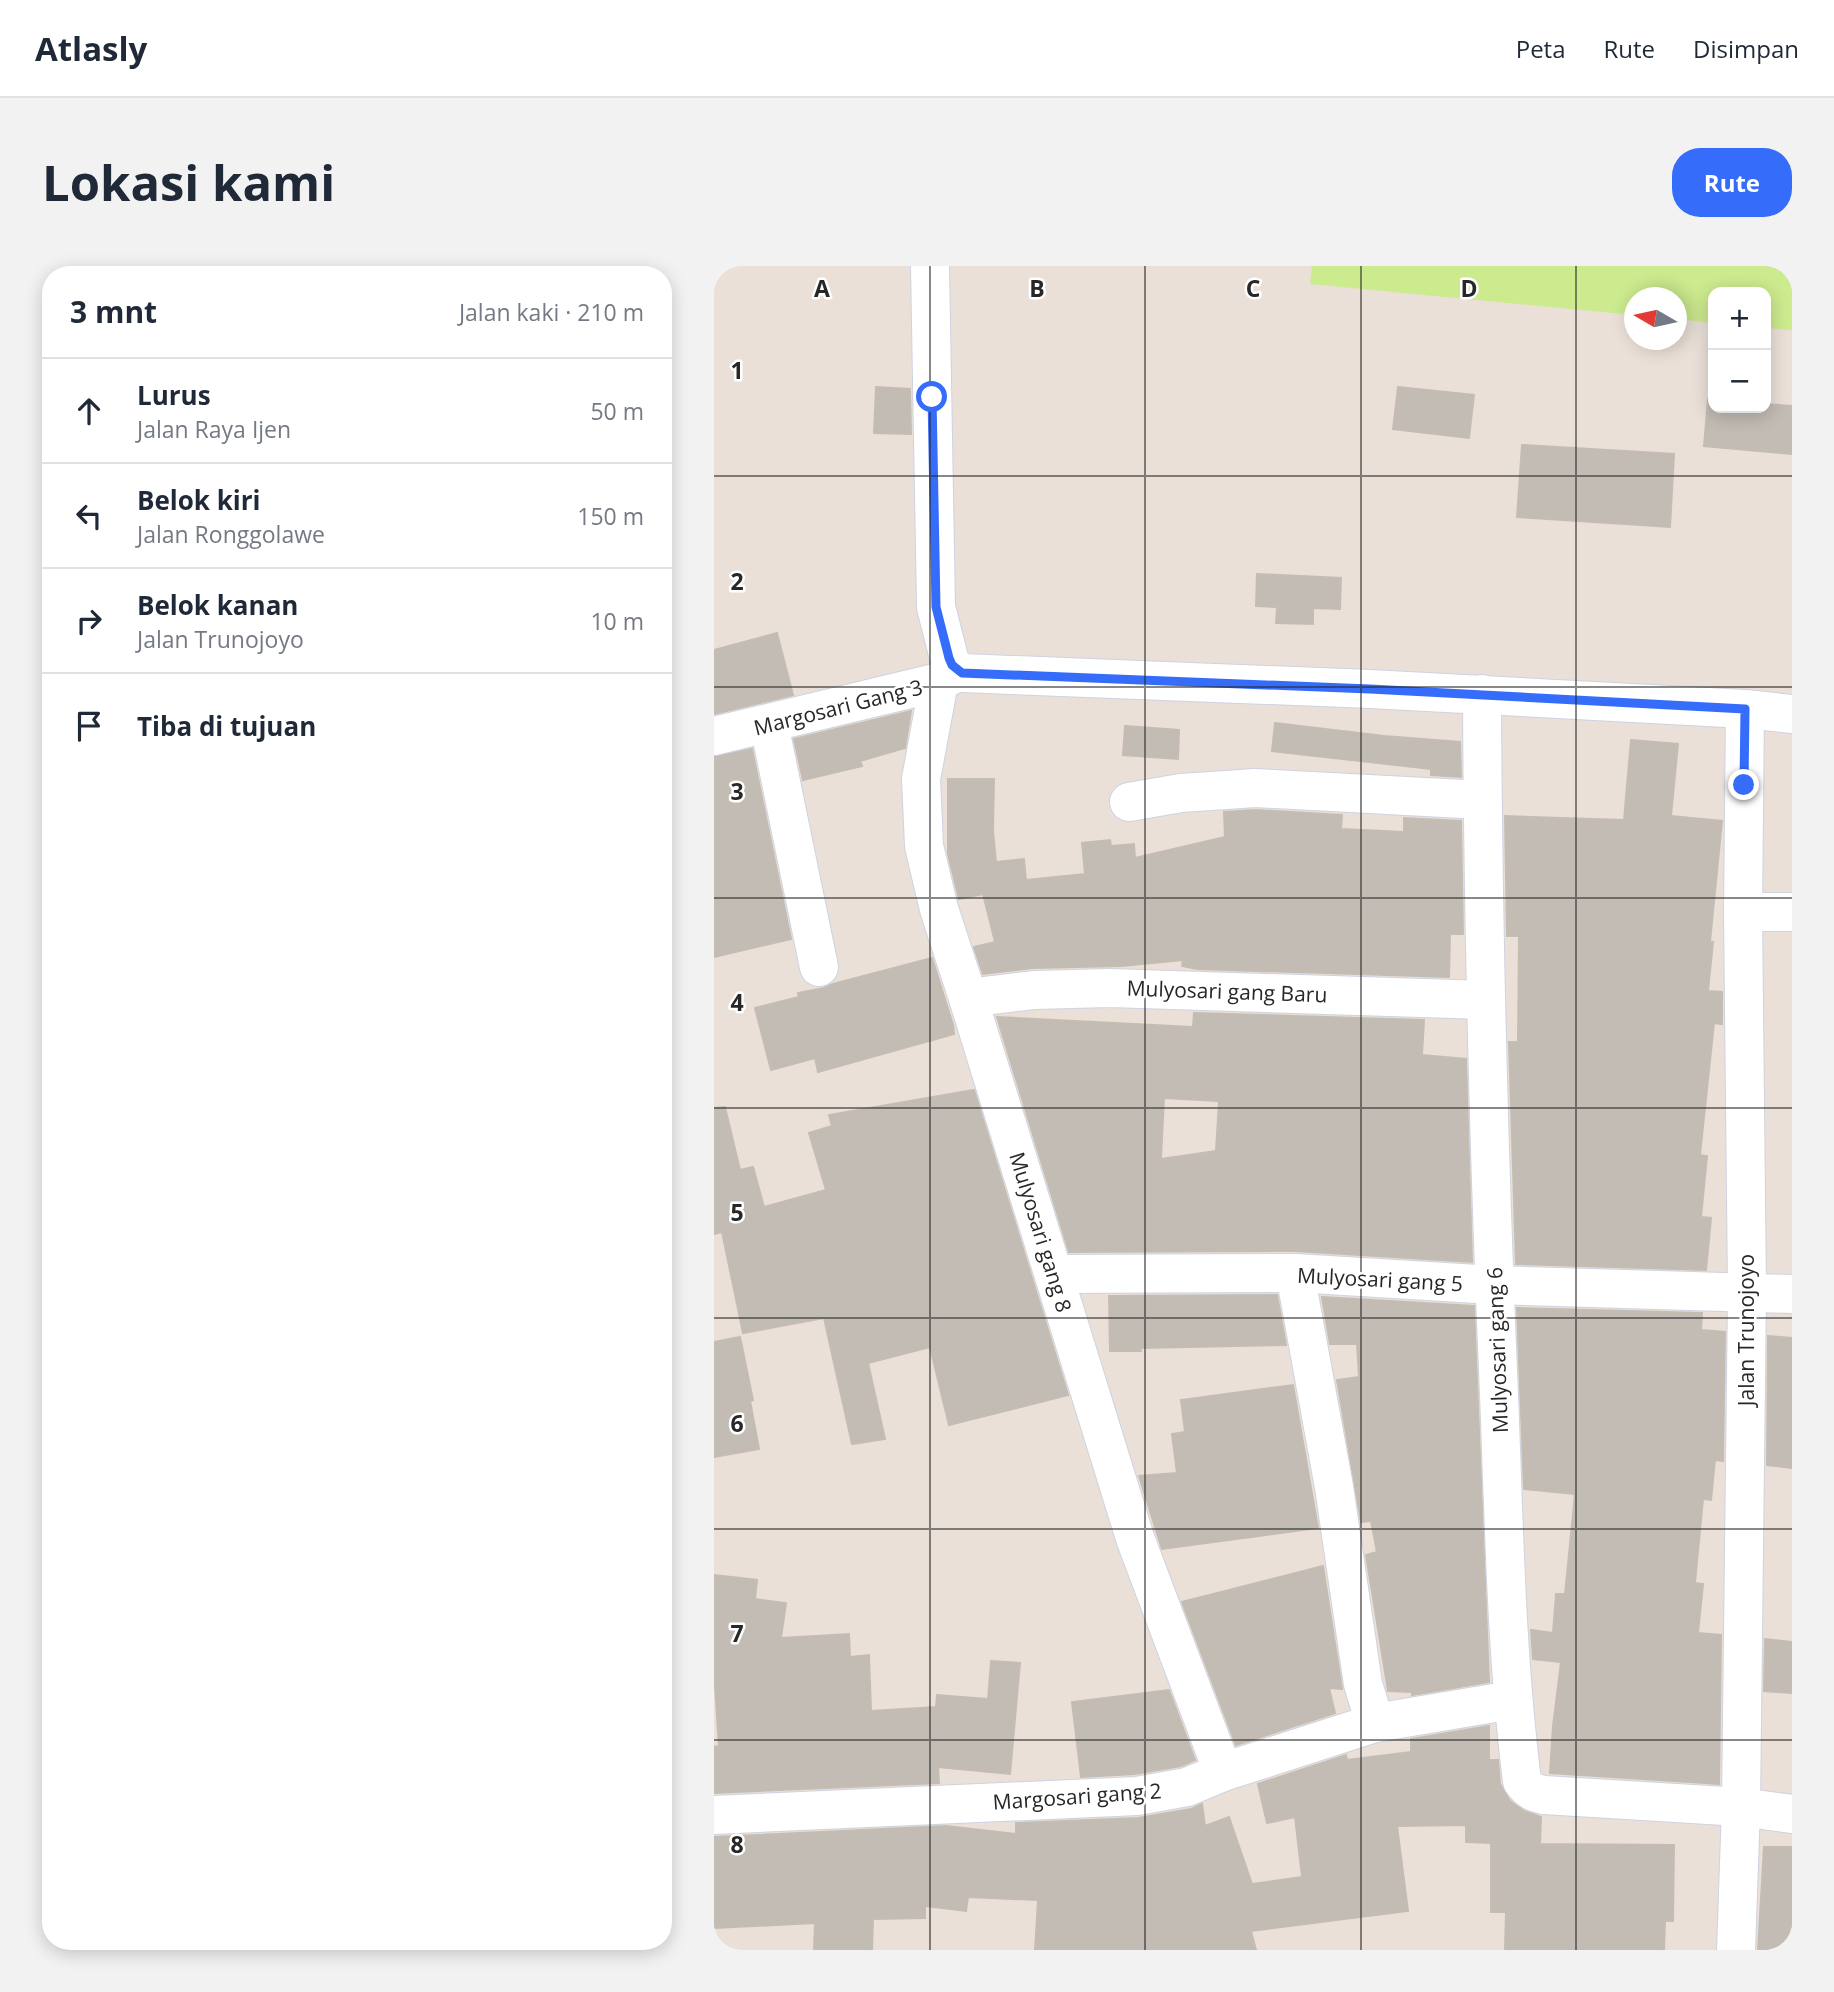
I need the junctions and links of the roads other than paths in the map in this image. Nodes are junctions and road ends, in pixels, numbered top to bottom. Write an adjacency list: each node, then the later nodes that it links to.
1 (930, 266): 2 (street)
2 (949, 677): 3 (street, Margosari Gang 3); 6 (street, Margosari Gang 3); 13 (street, Mulyosari gang 8)
3 (1482, 694): 4 (street, Margosari Gang 3); 8 (street, Mulyosari gang 6)
4 (1745, 709): 5 (street, Margosari Gang 3); 10 (street, Jalan Trunojoyo)
5 (1792, 714)
6 (769, 724): 7 (street, Margosari Gang 3); 12 (street)
7 (714, 736)
8 (1482, 800): 9 (street); 14 (street, Mulyosari gang 6)
9 (1129, 802)
10 (1742, 912): 11 (street); 18 (street, Jalan Trunojoyo)
11 (1792, 912)
12 (819, 967)
13 (968, 998): 14 (street, Mulyosari gang Baru); 16 (street, Mulyosari gang 8)
14 (1485, 1000): 17 (street, Mulyosari gang 6)
15 (1295, 1273): 16 (street, Mulyosari gang 5); 17 (street, Mulyosari gang 5); 21 (street)
16 (1055, 1274): 22 (street, Mulyosari gang 8)
17 (1494, 1285): 18 (street, Mulyosari gang 5); 20 (street, Mulyosari gang 6)
18 (1747, 1292): 19 (street); 23 (street, Jalan Trunojoyo)
19 (1792, 1294)
20 (1512, 1700): 21 (street, Margosari gang 2); 23 (street, Mulyosari gang 6)
21 (1375, 1723): 22 (street, Margosari gang 2)
22 (1223, 1772): 25 (street, Margosari gang 2)
23 (1741, 1807): 24 (street, Mulyosari gang 6); 26 (street, Jalan Trunojoyo)
24 (1792, 1814)
25 (714, 1815)
26 (1736, 1950)

